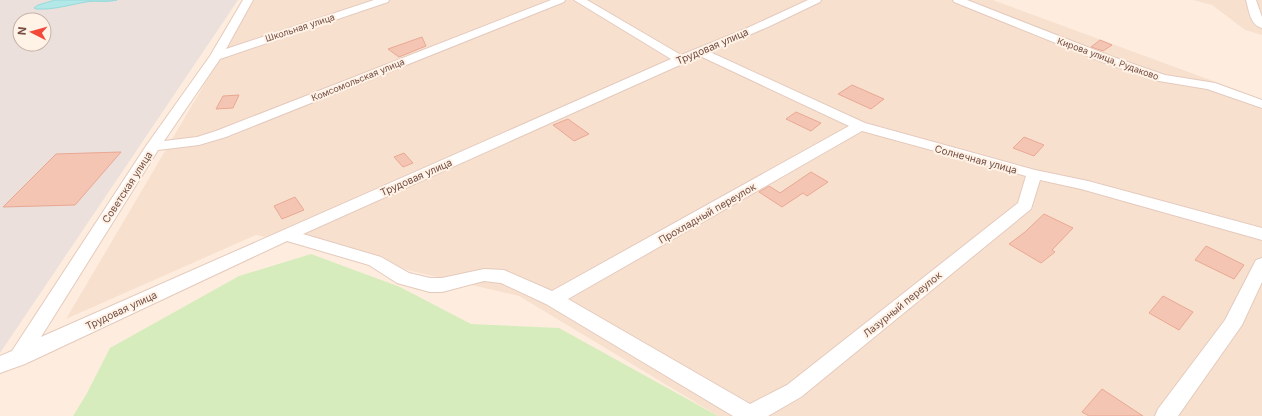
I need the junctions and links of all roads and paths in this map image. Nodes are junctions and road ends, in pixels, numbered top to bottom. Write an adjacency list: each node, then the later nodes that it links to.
1 (248, 0): 10 (street, Советская улица)
2 (384, 0): 10 (street, Школьная улица)
3 (560, 0): 14 (street, Комсомольская улица)
4 (579, 0): 11 (street)
5 (816, 0): 9 (street, Трудовая улица)
6 (958, 0): 12 (street, Кирова улица, Рудаково)
7 (1251, 0): 8 (street)
8 (1262, 25)
9 (701, 52): 11 (street, Трудовая улица); 13 (street, Солнечная улица)
10 (216, 56): 14 (street, Советская улица)
11 (680, 59): 16 (street, Трудовая улица)
12 (1262, 104)
13 (860, 126): 15 (street, Солнечная улица); 19 (street, Прохладный переулок)
14 (153, 146): 20 (street, Советская улица)
15 (1034, 174): 17 (street, Солнечная улица); 21 (street, Лазурный переулок)
16 (286, 235): 19 (street); 20 (street, Трудовая улица)
17 (1260, 238)
18 (1262, 264): 22 (street)
19 (554, 299): 21 (street)
20 (9, 362)
21 (751, 415)
22 (1166, 416)

